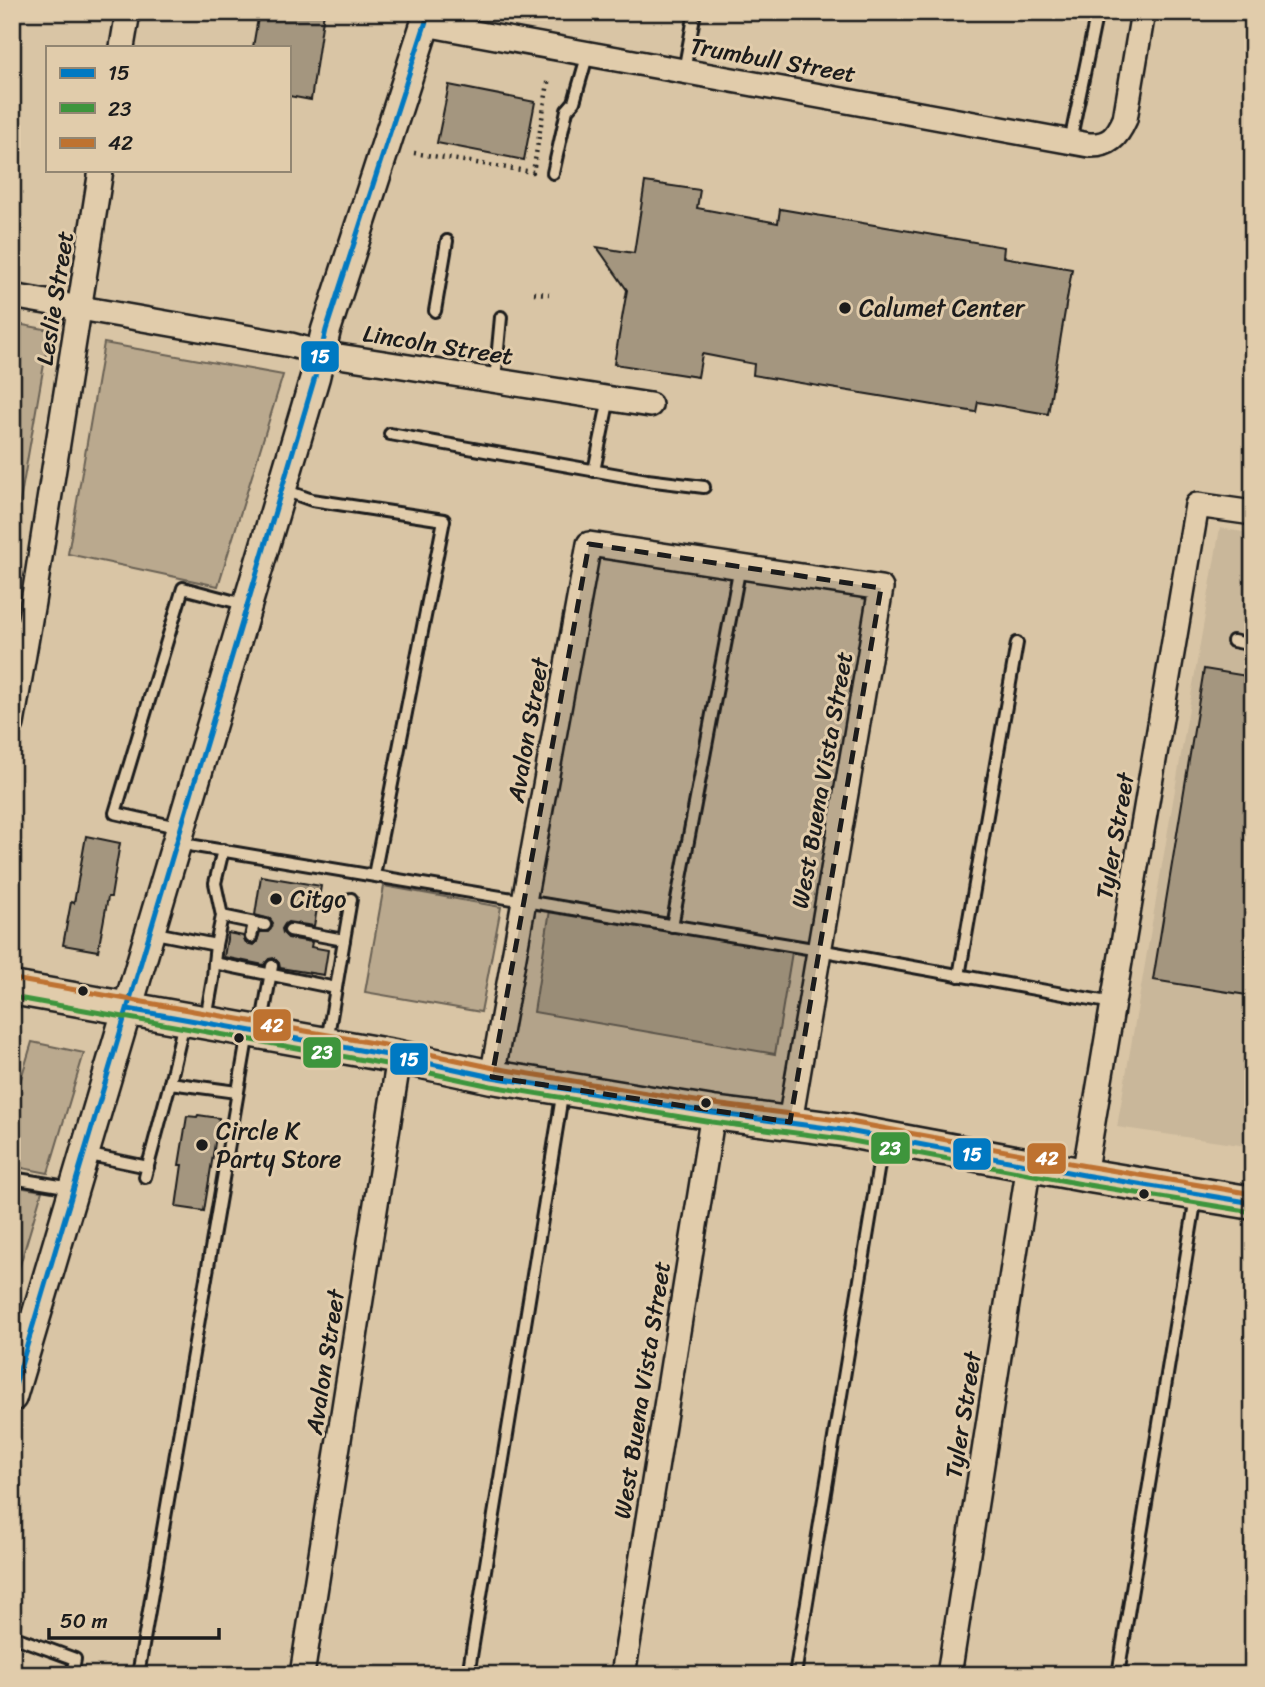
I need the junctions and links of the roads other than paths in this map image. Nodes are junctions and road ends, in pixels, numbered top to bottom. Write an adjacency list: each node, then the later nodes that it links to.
1 (128, 12): 6 (street)
2 (695, 12): 8 (lane)
3 (1087, 12): 9 (lane)
4 (1143, 12): 9 (street, Trumbull Street)
5 (427, 18): 7 (street, Trumbull Street); 17 (street)
6 (122, 46)
7 (588, 53): 8 (street, Trumbull Street); 11 (lane)
8 (684, 71): 9 (street, Trumbull Street)
9 (1070, 142)
10 (102, 172): 14 (street, Leslie Street)
11 (553, 173)
12 (447, 241): 15 (lane)
13 (12, 296): 14 (street, Lincoln Street)
14 (80, 309): 17 (street, Lincoln Street); 31 (street, Leslie Street)
15 (435, 311)
16 (501, 317): 18 (lane)
17 (320, 353): 18 (street, Lincoln Street); 24 (street)
18 (495, 380): 19 (street, Lincoln Street)
19 (609, 398): 20 (street, Lincoln Street); 22 (lane)
20 (650, 405)
21 (390, 434): 22 (lane)
22 (594, 471): 23 (lane)
23 (705, 487)
24 (282, 489): 27 (street); 34 (lane)
25 (1253, 513): 52 (street, Tyler Street)
26 (740, 566): 36 (street, Avalon Street); 38 (lane); 46 (street, West Buena Vista Street)
27 (248, 606): 32 (street); 32 (lane)
28 (1233, 642): 30 (lane)
29 (1017, 643): 49 (lane)
30 (1253, 645)
31 (12, 724)
32 (179, 835): 33 (lane); 40 (street)
33 (223, 850): 34 (lane); 37 (lane)
34 (374, 876): 36 (lane)
35 (351, 899): 43 (lane)
36 (524, 901): 38 (lane); 58 (street, Avalon Street)
37 (222, 916): 42 (lane); 44 (lane)
38 (672, 926): 46 (lane)
39 (290, 930): 41 (lane)
40 (150, 932): 44 (lane); 53 (street)
41 (303, 932): 43 (lane); 45 (lane)
42 (251, 937)
43 (344, 940): 51 (lane)
44 (216, 945): 47 (lane)
45 (301, 946)
46 (819, 950): 49 (lane); 63 (street, West Buena Vista Street)
47 (214, 963): 48 (lane); 54 (lane)
48 (271, 970): 51 (lane); 55 (lane)
49 (959, 976): 52 (lane)
50 (12, 988): 53 (main road)
51 (336, 988): 56 (lane)
52 (1113, 1003): 67 (street, Tyler Street)
53 (128, 1009): 54 (main road); 65 (street)
54 (195, 1021): 55 (main road); 59 (lane)
55 (254, 1031): 56 (main road); 61 (lane)
56 (327, 1044): 57 (main road)
57 (399, 1057): 58 (main road); 76 (street, Avalon Street)
58 (492, 1077): 60 (main road)
59 (170, 1083): 61 (lane); 65 (lane)
60 (563, 1088): 62 (main road); 77 (lane)
61 (237, 1093): 75 (lane)
62 (713, 1113): 63 (main road); 78 (street, West Buena Vista Street)
63 (790, 1122): 64 (main road)
64 (884, 1137): 66 (main road); 79 (lane)
65 (85, 1154): 69 (street)
66 (1029, 1164): 67 (main road); 80 (street, Tyler Street)
67 (1084, 1175): 70 (main road)
68 (12, 1178): 69 (lane)
69 (75, 1189): 72 (street)
70 (1197, 1192): 71 (main road); 81 (lane)
71 (1253, 1203)
72 (12, 1397)
73 (12, 1636): 74 (lane)
74 (72, 1675)
75 (138, 1675)
76 (302, 1675)
77 (468, 1675)
78 (623, 1675)
79 (795, 1675)
80 (949, 1675)
81 (1118, 1675)

